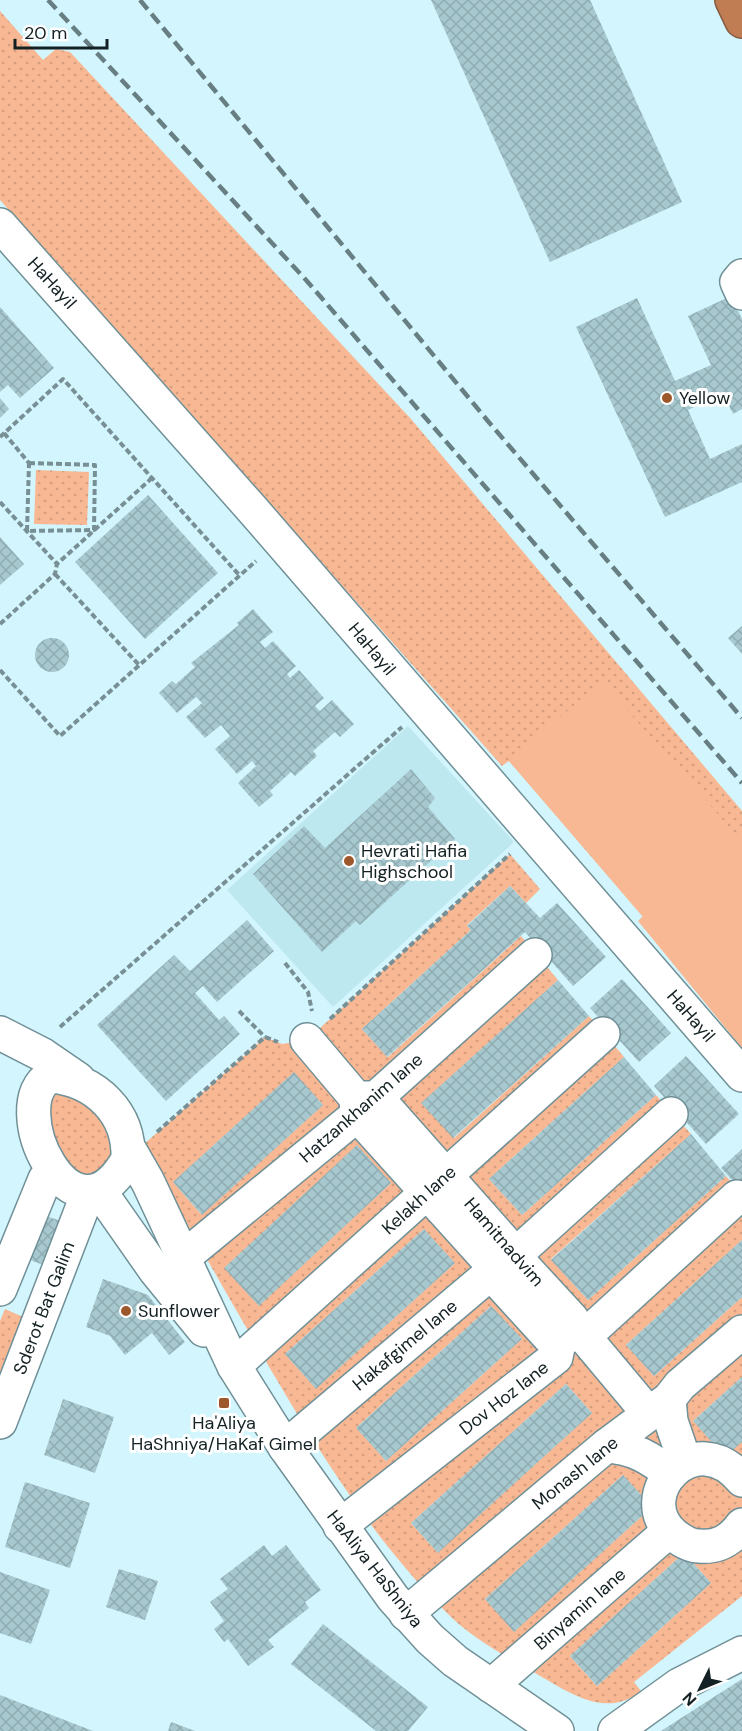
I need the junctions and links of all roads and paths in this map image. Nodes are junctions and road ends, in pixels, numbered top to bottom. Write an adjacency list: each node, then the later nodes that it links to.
1 (732, 0): 2 (highway)
2 (742, 21)
3 (0, 225): 12 (street, HaHayil)
4 (742, 276): 5 (street)
5 (742, 293)
6 (2, 435): 7 (path); 8 (path)
7 (29, 463): 10 (path); 11 (path)
8 (152, 478): 10 (path); 15 (path)
9 (0, 502): 11 (path)
10 (94, 530): 11 (path); 13 (path)
11 (27, 531): 13 (path)
12 (279, 540): 15 (path); 19 (street, HaHayil)
13 (57, 564): 14 (path)
14 (56, 574): 16 (path); 17 (path)
15 (240, 576): 17 (path)
16 (0, 624)
17 (139, 665): 18 (path)
18 (0, 670)
19 (422, 709): 20 (street, HaHayil); 26 (path)
20 (533, 834): 27 (path); 28 (street, HaHayil)
21 (534, 955): 30 (street, Hatzankhanim lane)
22 (285, 963): 27 (path)
23 (239, 1011): 25 (path)
24 (603, 1034): 34 (street, Kelakh lane)
25 (265, 1037): 27 (path); 32 (path)
26 (13, 1038): 29 (street)
27 (307, 1040): 30 (street, Hamitnadvim)
28 (742, 1075)
29 (85, 1083): 32 (street); 33 (street)
30 (363, 1103): 34 (street, Hamitnadvim); 37 (street, Hatzankhanim lane)
31 (671, 1114): 38 (street, Hakafgimel lane)
32 (130, 1151): 35 (street); 37 (street, HaAliya HaShniya)
33 (45, 1179): 35 (street); 39 (street)
34 (436, 1185): 38 (street, Hamitnadvim); 42 (street, Kelakh lane)
35 (94, 1191): 42 (street, HaAliya HaShniya); 44 (street, Sderot Bat Galim)
36 (736, 1197): 41 (street, Dov Hoz lane)
37 (184, 1257): 42 (street, HaAliya HaShniya)
38 (514, 1257): 41 (street, Hamitnadvim); 46 (street, Hakafgimel lane)
39 (0, 1289)
40 (742, 1332): 43 (street, Monash lane)
41 (571, 1345): 43 (street, Hamitnadvim); 49 (street, Dov Hoz lane)
42 (234, 1366): 46 (street, HaAliya HaShniya)
43 (659, 1406): 45 (street, Monash lane); 47 (street)
44 (0, 1422)
45 (606, 1446): 47 (street); 52 (street, Monash lane)
46 (285, 1447): 49 (street, HaAliya HaShniya)
47 (678, 1468): 48 (street); 50 (street)
48 (740, 1474)
49 (340, 1526): 52 (street, HaAliya HaShniya)
50 (669, 1531): 51 (street); 54 (street, Binyamin lane)
51 (740, 1535)
52 (406, 1614): 54 (street, HaAliya HaShniya)
53 (742, 1653): 56 (street)
54 (492, 1686): 55 (street, HaAliya HaShniya)
55 (557, 1731)
56 (615, 1731)

